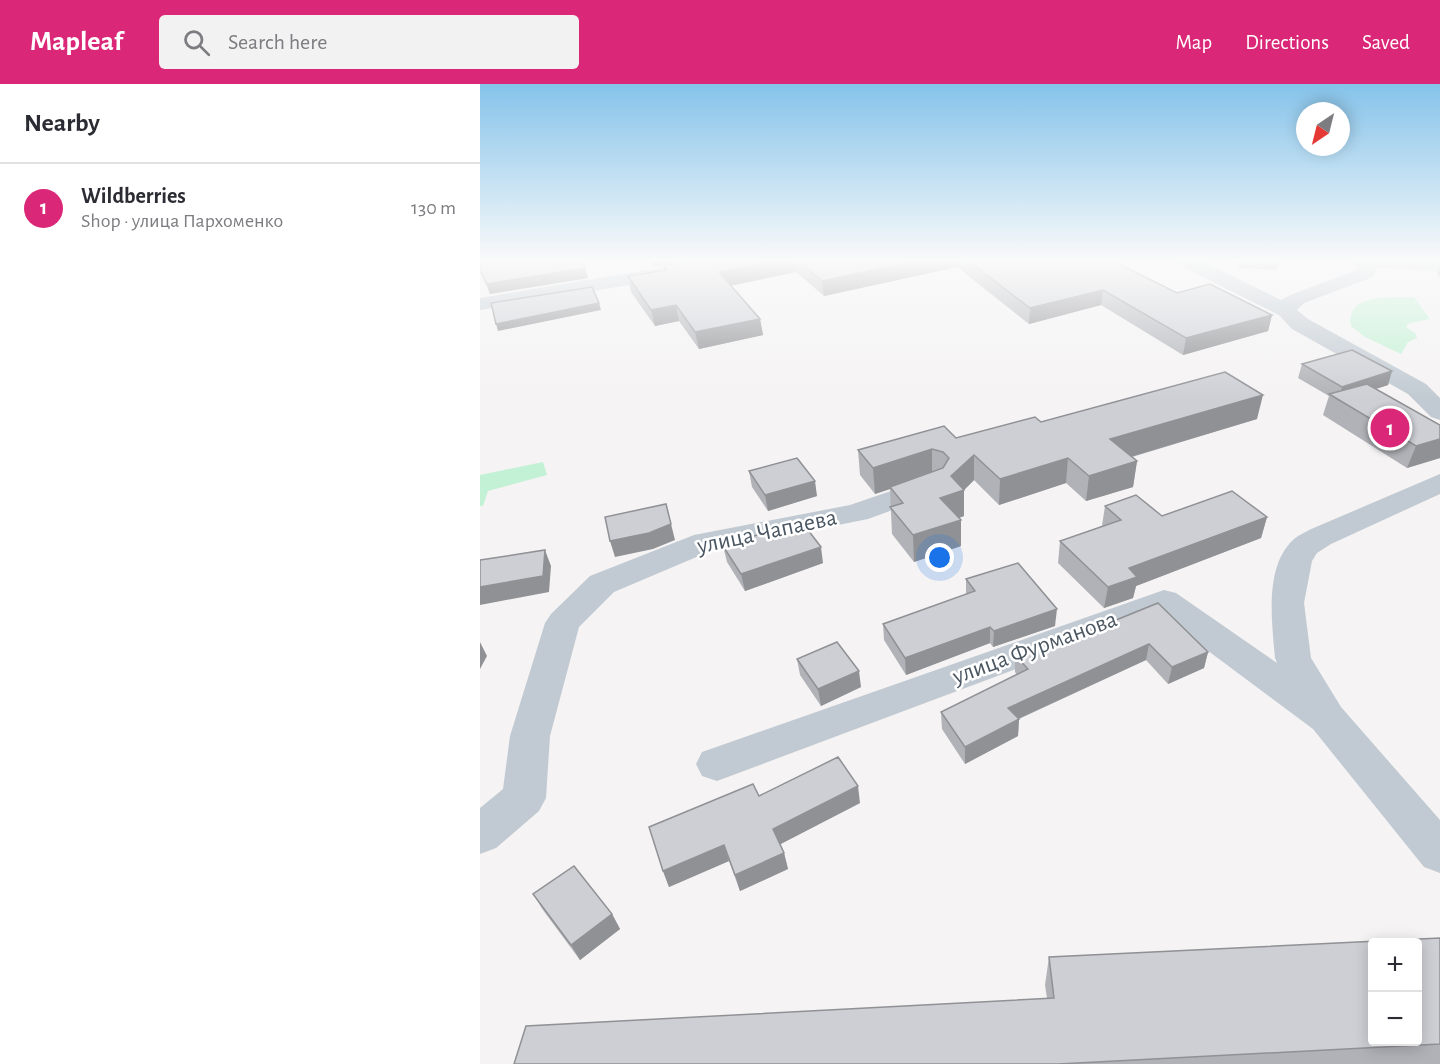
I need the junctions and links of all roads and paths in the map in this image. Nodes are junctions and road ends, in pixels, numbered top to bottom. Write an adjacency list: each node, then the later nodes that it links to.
1 (1283, 307): 2 (street)
2 (1440, 412)
3 (1440, 483): 5 (street)
4 (933, 485): 7 (street, улица Чапаева)
5 (1328, 718): 6 (street, улица Фурманова); 8 (street)
6 (717, 764)
7 (480, 834)
8 (1440, 853)

